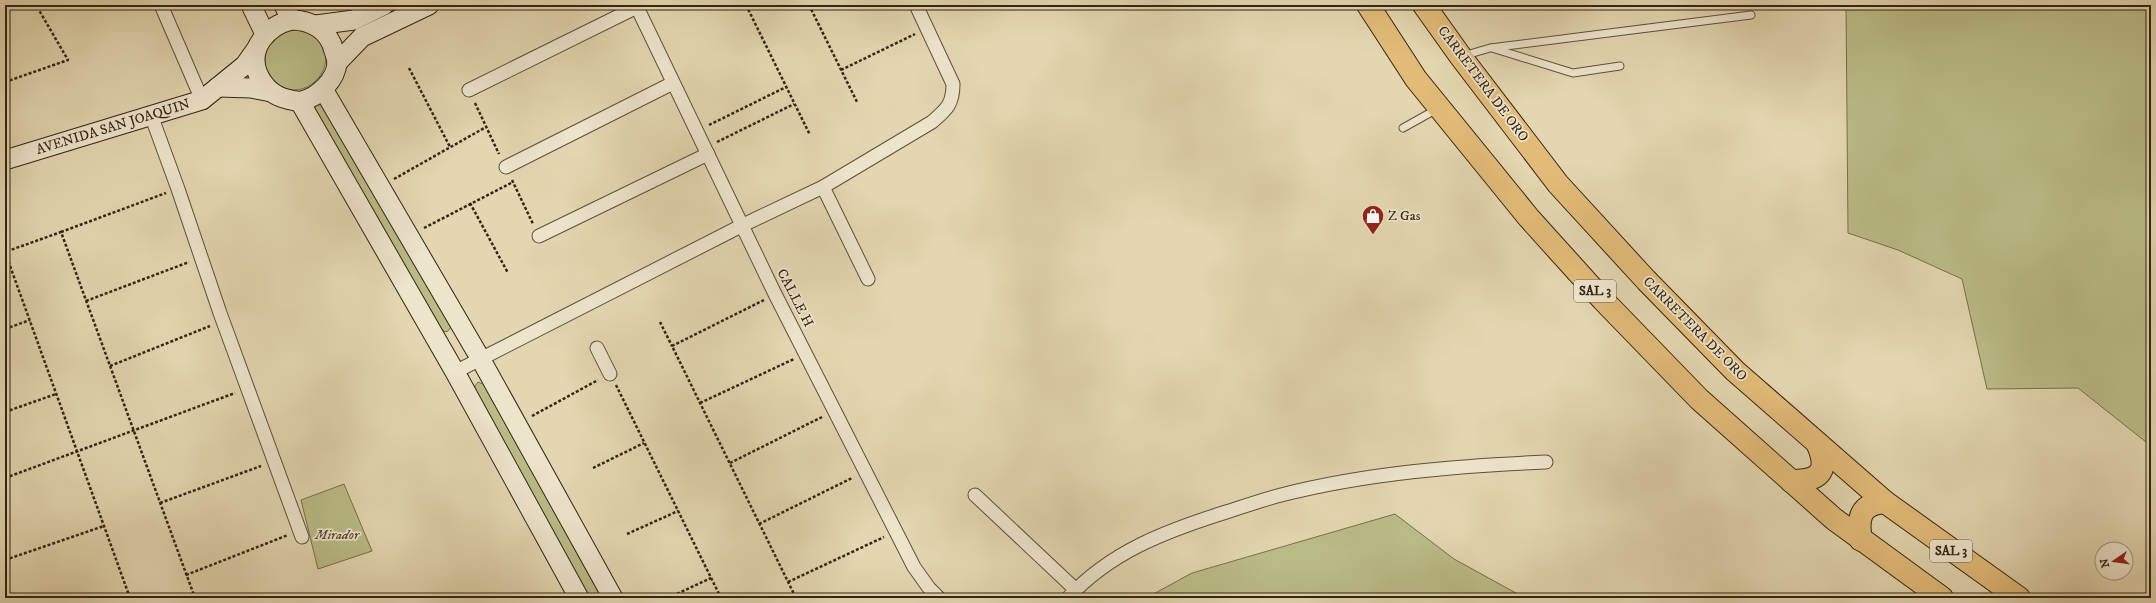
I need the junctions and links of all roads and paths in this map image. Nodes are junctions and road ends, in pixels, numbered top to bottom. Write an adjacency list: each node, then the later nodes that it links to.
1 (22, 5): 13 (path)
2 (36, 5): 25 (path)
3 (161, 5): 32 (street)
4 (251, 5): 18 (street)
5 (384, 5): 16 (street)
6 (429, 5): 21 (street)
7 (746, 5): 28 (path)
8 (809, 5): 24 (path)
9 (916, 5): 17 (street)
10 (1368, 5): 36 (highway, SAL 3)
11 (1424, 5): 20 (highway, CARRETERA DE ORO / SAL 3)
12 (637, 6): 26 (street, CALLE H); 30 (street)
13 (5, 11)
14 (288, 12): 16 (street); 18 (street)
15 (1751, 15): 19 (lane)
16 (316, 25): 21 (street)
17 (927, 28): 24 (path); 48 (street)
18 (261, 41): 27 (street, AVENIDA SAN JOAQUIN); 31 (street)
19 (1490, 48): 20 (lane); 22 (lane)
20 (1460, 57): 80 (highway, CARRETERA DE ORO / SAL 3)
21 (337, 63): 29 (street)
22 (1620, 66)
23 (409, 68): 42 (path)
24 (841, 70): 34 (path)
25 (5, 82)
26 (673, 83): 40 (street, CALLE H); 45 (street)
27 (218, 87): 31 (street); 32 (street, AVENIDA SAN JOAQUIN)
28 (786, 87): 35 (path); 40 (path)
29 (323, 89): 33 (street); 47 (street)
30 (469, 90)
31 (270, 92): 33 (street)
32 (202, 100): 37 (street, AVENIDA SAN JOAQUIN)
33 (300, 102): 70 (street)
34 (857, 102)
35 (794, 104): 41 (path); 43 (path)
36 (1441, 107): 39 (lane); 88 (highway, SAL 3)
37 (151, 115): 44 (street, AVENIDA SAN JOAQUIN); 49 (street)
38 (486, 127): 42 (path)
39 (1403, 128)
40 (696, 131): 43 (street, CALLE H)
41 (810, 135)
42 (450, 147): 47 (path)
43 (707, 151): 51 (street, CALLE H); 53 (street)
44 (5, 160)
45 (506, 167)
46 (513, 182): 50 (path)
47 (380, 187): 54 (street)
48 (823, 187): 51 (street); 58 (street)
49 (178, 188): 52 (path); 56 (street)
50 (470, 203): 54 (path); 57 (path)
51 (741, 226): 59 (street, CALLE H); 68 (street)
52 (61, 232): 55 (path); 60 (path)
53 (539, 236)
54 (408, 237): 68 (street)
55 (5, 252): 61 (path)
56 (202, 257): 60 (path); 62 (street)
57 (508, 273)
58 (868, 279)
59 (775, 294): 65 (path); 67 (street, CALLE H)
60 (86, 302): 69 (path)
61 (30, 320): 64 (path); 73 (path)
62 (223, 321): 69 (path); 72 (street)
63 (660, 322): 65 (path)
64 (5, 329)
65 (672, 346): 74 (path)
66 (597, 348): 71 (street)
67 (805, 354): 74 (path); 75 (street, CALLE H)
68 (480, 358): 70 (street); 77 (street)
69 (110, 366): 78 (path)
70 (455, 372): 107 (street)
71 (610, 374): 77 (path); 79 (path)
72 (248, 388): 78 (path); 82 (street)
73 (56, 394): 76 (path); 81 (path)
74 (700, 404): 84 (path)
75 (834, 411): 84 (path); 86 (street, CALLE H)
76 (5, 412)
77 (517, 424): 108 (street)
78 (133, 431): 81 (path); 91 (path)
79 (644, 443): 85 (path); 92 (path)
80 (1818, 445): 88 (highway); 90 (highway, CARRETERA DE ORO / SAL 3)
81 (77, 452): 87 (path); 94 (path)
82 (274, 461): 91 (path); 96 (street)
83 (1546, 462): 103 (street)
84 (730, 463): 93 (path)
85 (593, 468)
86 (865, 472): 93 (path); 95 (street, CALLE H)
87 (5, 478)
88 (1791, 481): 98 (highway, SAL 3)
89 (975, 495): 103 (street)
90 (1885, 502): 98 (highway); 114 (highway, CARRETERA DE ORO / SAL 3)
91 (160, 503): 100 (path)
92 (678, 511): 97 (path); 101 (path)
93 (759, 524): 102 (path)
94 (104, 526): 99 (path); 104 (path)
95 (896, 532): 102 (path); 112 (street, CALLE H)
96 (300, 534): 100 (path)
97 (627, 534)
98 (1861, 540): 113 (highway, SAL 3)
99 (5, 560)
100 (186, 576): 106 (path)
101 (711, 578): 109 (path); 110 (path)
102 (788, 582): 111 (path)
103 (1072, 594)
104 (129, 597): 105 (path)
105 (122, 598)
106 (195, 598)
107 (579, 598)
108 (613, 598)
109 (668, 598)
110 (721, 598)
111 (796, 598)
112 (938, 598)
113 (1942, 598)
114 (2019, 598)

